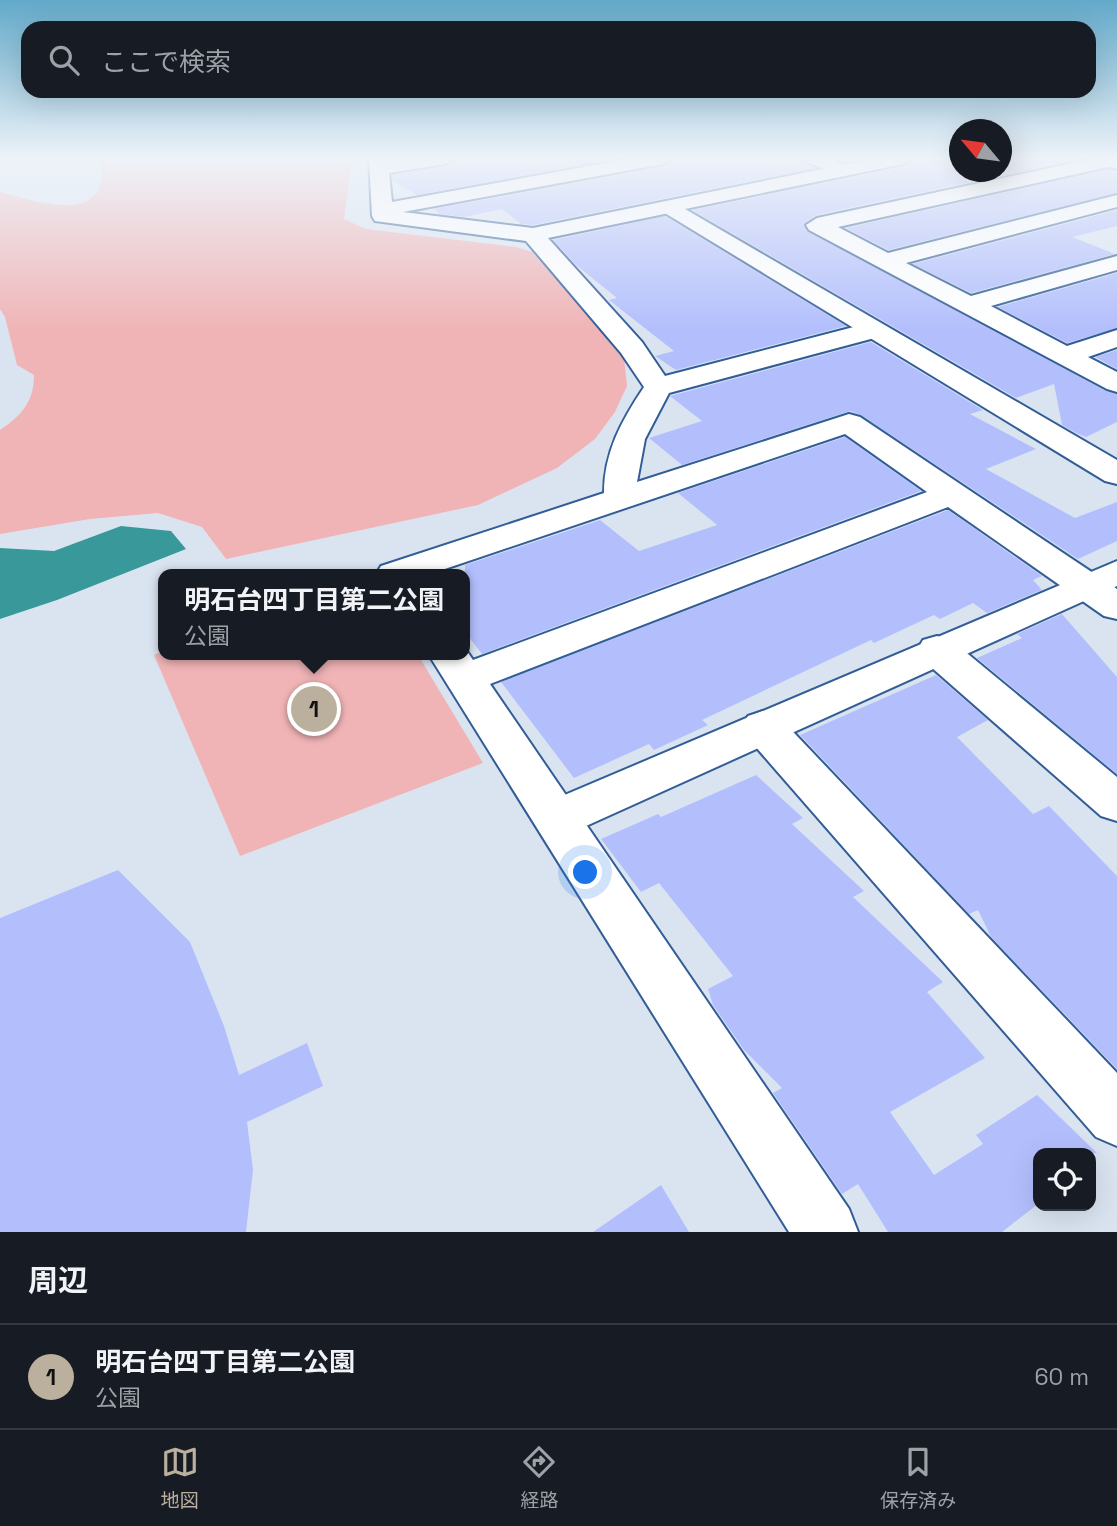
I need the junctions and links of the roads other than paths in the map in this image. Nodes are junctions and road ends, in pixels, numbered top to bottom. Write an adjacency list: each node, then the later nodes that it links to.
1 (383, 215): 6 (street)
2 (626, 215): 6 (street)
3 (680, 215): 10 (street)
4 (860, 215): 7 (street)
5 (1061, 215): 7 (street)
6 (533, 235): 14 (street)
7 (885, 261): 9 (street)
8 (1117, 263): 9 (street)
9 (967, 305): 12 (street)
10 (873, 330): 14 (street); 15 (street)
11 (1117, 338): 12 (street)
12 (1066, 355): 13 (street)
13 (1117, 383)
14 (657, 387): 17 (street)
15 (1117, 474)
16 (954, 493): 17 (street); 19 (street); 21 (street)
17 (621, 496): 18 (street)
18 (409, 569)
19 (1107, 589): 20 (street)
20 (937, 650): 22 (street); 23 (street)
21 (457, 666): 24 (street)
22 (763, 727): 24 (street); 25 (street)
23 (1117, 803)
24 (558, 818): 26 (street)
25 (1117, 1116)
26 (826, 1232)

